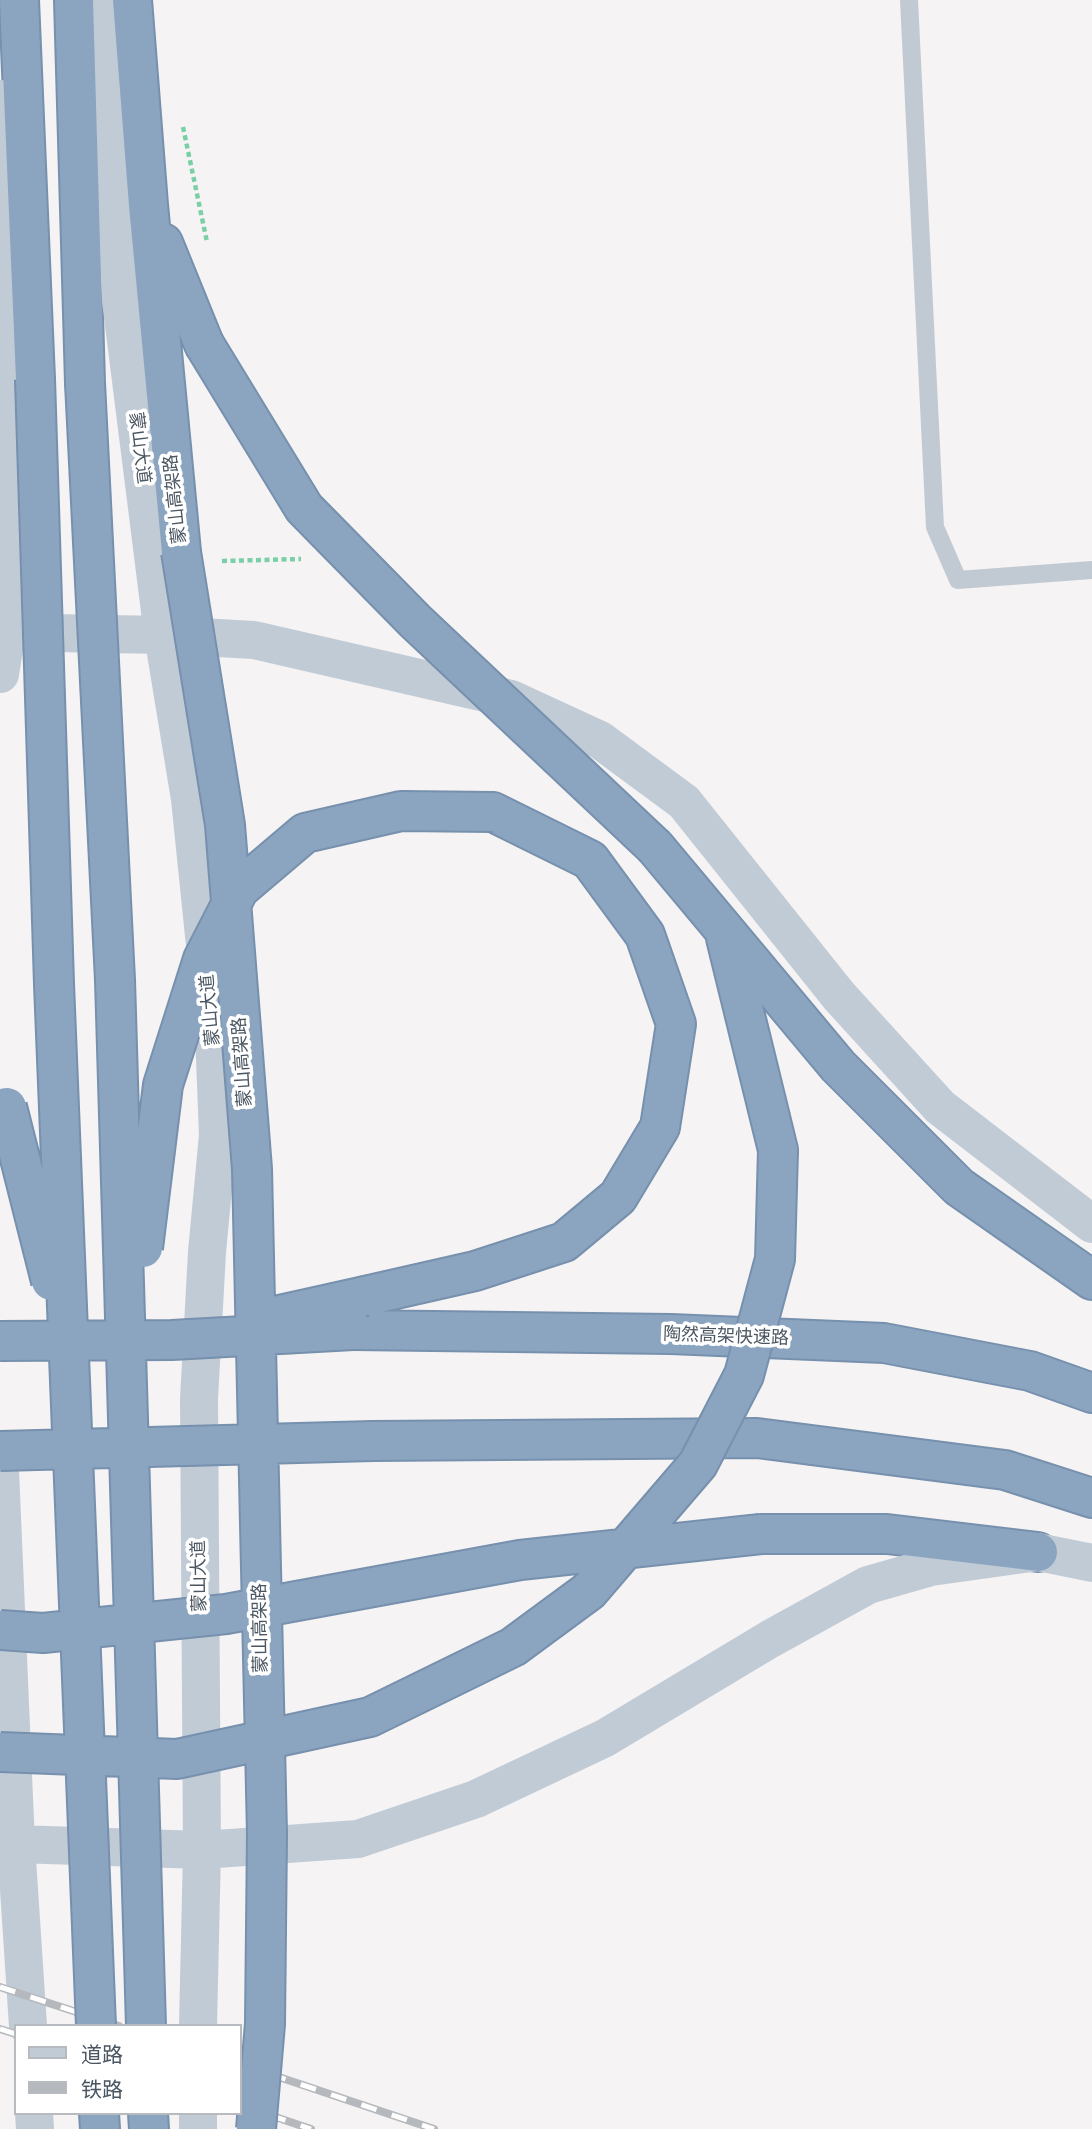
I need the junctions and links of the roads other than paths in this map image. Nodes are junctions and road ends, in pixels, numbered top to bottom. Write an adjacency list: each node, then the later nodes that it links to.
1 (19, 0): 18 (highway, bridge)
2 (74, 0): 19 (highway, bridge)
3 (103, 0): 10 (main road, 蒙山大道)
4 (132, 0): 7 (highway, 蒙山高架路)
5 (909, 0): 8 (lane)
6 (0, 99): 9 (main road)
7 (148, 205): 12 (highway, bridge); 34 (highway, 蒙山高架路, bridge)
8 (1092, 570)
9 (4, 631): 10 (main road); 11 (main road)
10 (163, 635): 14 (main road); 29 (main road, 蒙山大道)
11 (0, 674)
12 (723, 930): 15 (highway); 27 (highway, bridge)
13 (0, 1091): 18 (highway, bridge)
14 (1092, 1224)
15 (1092, 1280)
16 (359, 1313): 17 (highway, bridge); 19 (highway, bridge); 20 (highway, 陶然高架快速路)
17 (0, 1341)
18 (71, 1358): 31 (highway, bridge)
19 (128, 1368): 32 (highway, bridge)
20 (1092, 1393)
21 (0, 1451): 23 (highway, bridge)
22 (0, 1470): 28 (main road)
23 (1092, 1498)
24 (1038, 1552): 25 (main road); 26 (highway, bridge); 29 (main road)
25 (1092, 1563)
26 (0, 1630)
27 (0, 1752)
28 (8, 1842): 29 (main road); 30 (main road)
29 (202, 1850): 33 (main road, 蒙山大道)
30 (29, 2024)
31 (96, 2024)
32 (146, 2024)
33 (198, 2024)
34 (256, 2129)

